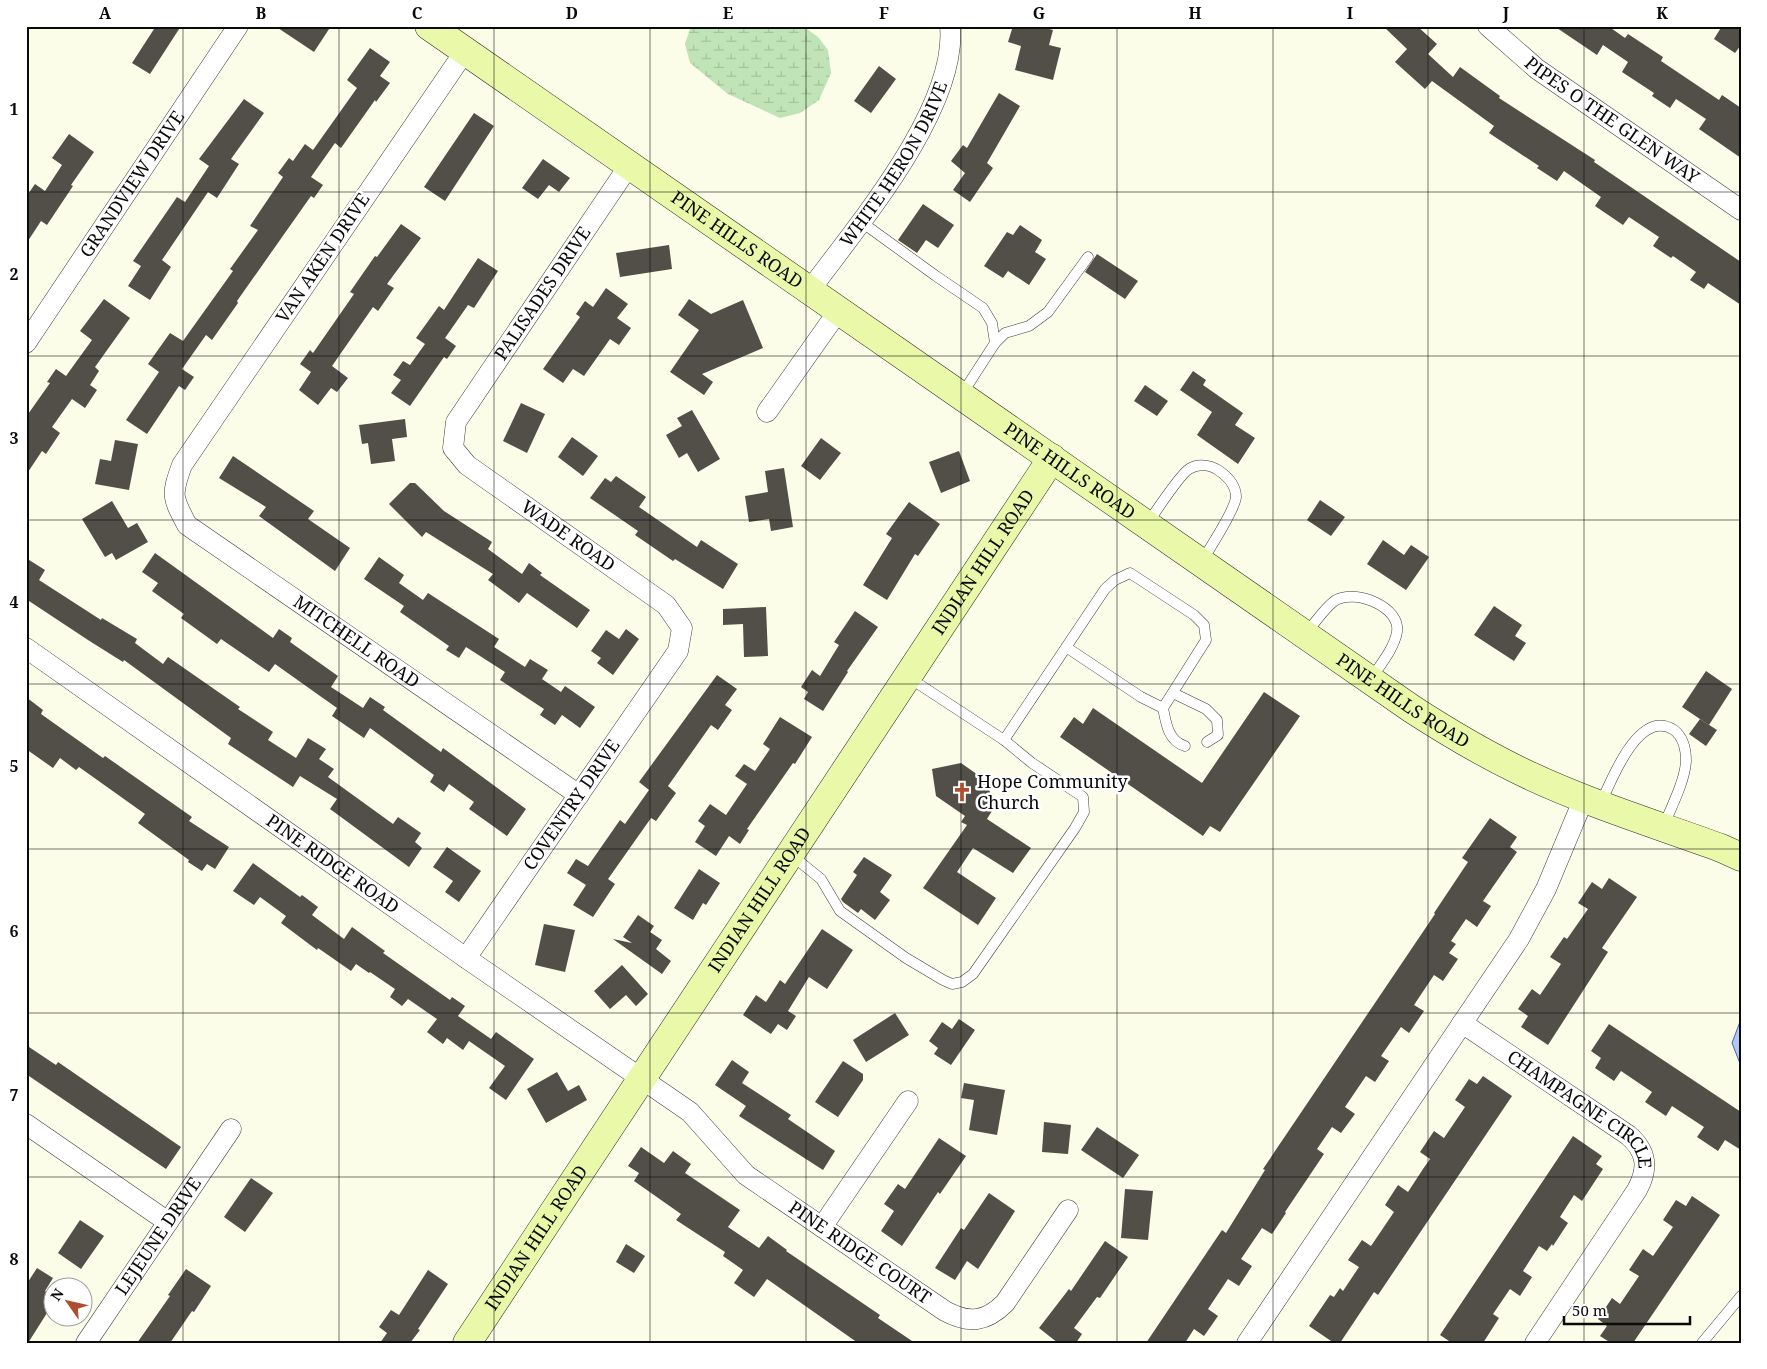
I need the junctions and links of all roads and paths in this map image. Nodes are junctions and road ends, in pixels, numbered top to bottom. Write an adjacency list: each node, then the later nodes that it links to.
1 (238, 26): 12 (street, GRANDVIEW DRIVE)
2 (429, 26): 5 (main road, PINE HILLS ROAD)
3 (950, 26): 8 (street, WHITE HERON DRIVE)
4 (1488, 26): 7 (street, PIPES O THE GLEN WAY)
5 (465, 51): 6 (main road, PINE HILLS ROAD); 18 (street, VAN AKEN DRIVE)
6 (630, 164): 10 (main road, PINE HILLS ROAD); 16 (street, PALISADES DRIVE)
7 (1741, 210)
8 (860, 221): 10 (street, WHITE HERON DRIVE); 13 (lane)
9 (1088, 257): 13 (lane)
10 (810, 290): 11 (main road, PINE HILLS ROAD)
11 (839, 310): 14 (main road, PINE HILLS ROAD); 15 (street)
12 (26, 343)
13 (994, 343): 14 (lane)
14 (961, 394): 17 (main road, PINE HILLS ROAD)
15 (767, 412)
16 (456, 422): 24 (street, WADE ROAD)
17 (1052, 458): 19 (main road, PINE HILLS ROAD); 25 (main road, INDIAN HILL ROAD)
18 (182, 465): 32 (street, MITCHELL ROAD)
19 (1147, 524): 20 (main road, PINE HILLS ROAD); 20 (lane)
20 (1201, 562): 21 (main road, PINE HILLS ROAD)
21 (1306, 635): 26 (main road, PINE HILLS ROAD); 26 (lane)
22 (1066, 647): 27 (lane); 28 (lane); 29 (lane)
23 (26, 648): 37 (street, PINE RIDGE ROAD)
24 (678, 651): 32 (street, COVENTRY DRIVE)
25 (907, 676): 29 (lane); 35 (main road, INDIAN HILL ROAD)
26 (1370, 680): 33 (main road, PINE HILLS ROAD)
27 (1173, 693): 28 (lane); 30 (lane)
28 (1163, 708): 31 (lane)
29 (1004, 740): 35 (lane)
30 (1208, 742)
31 (1184, 746)
32 (579, 794): 37 (street, COVENTRY DRIVE)
33 (1592, 801): 34 (main road, PINE HILLS ROAD); 34 (lane); 38 (street)
34 (1663, 827): 36 (main road, PINE HILLS ROAD)
35 (790, 854): 39 (main road, INDIAN HILL ROAD)
36 (1741, 857)
37 (466, 958): 39 (street, PINE RIDGE ROAD)
38 (1462, 1023): 49 (street); 50 (street, CHAMPAGNE CIRCLE)
39 (642, 1077): 45 (street, PINE RIDGE COURT); 48 (main road, INDIAN HILL ROAD)
40 (908, 1101): 45 (street)
41 (26, 1124): 44 (street)
42 (231, 1129): 44 (street, LEJEUNE DRIVE)
43 (1068, 1210): 45 (street, PINE RIDGE COURT)
44 (168, 1222): 47 (street, LEJEUNE DRIVE)
45 (822, 1227)
46 (1741, 1296): 51 (lane)
47 (86, 1343)
48 (467, 1343)
49 (1247, 1343)
50 (1535, 1343)
51 (1702, 1343)

